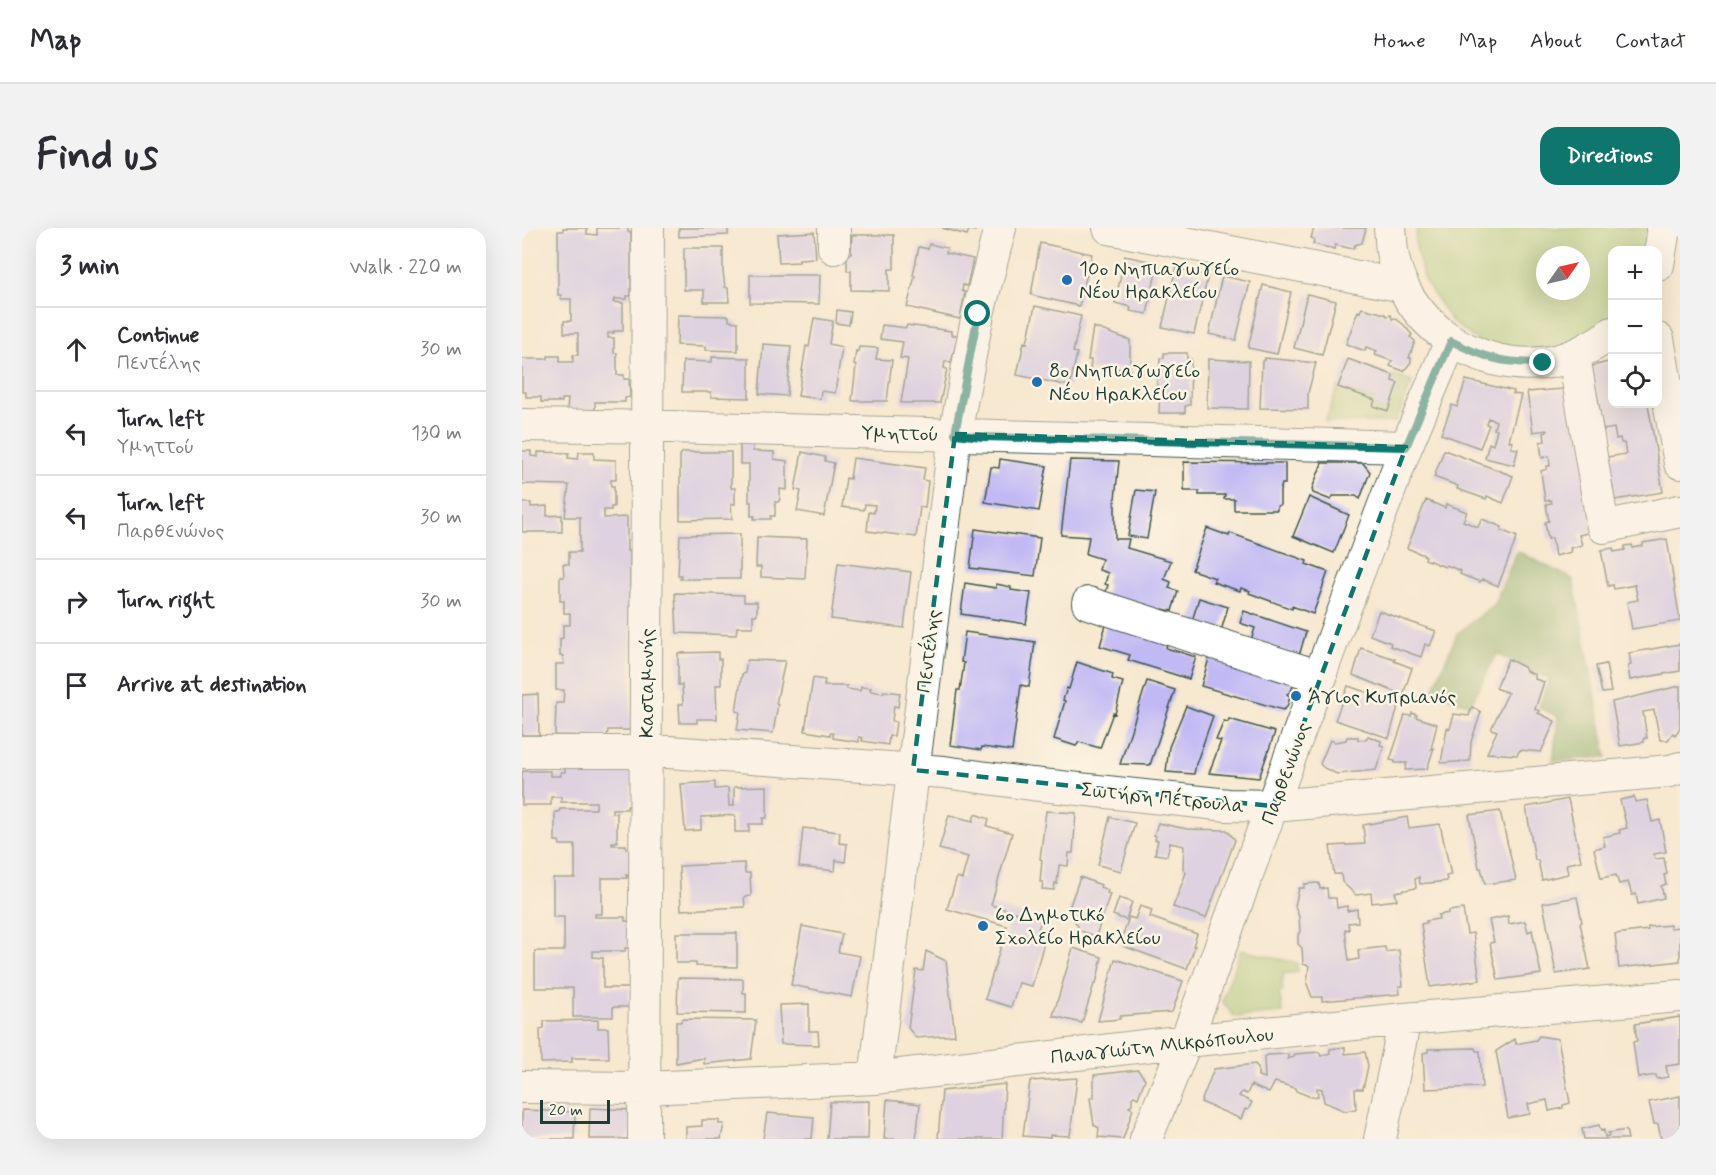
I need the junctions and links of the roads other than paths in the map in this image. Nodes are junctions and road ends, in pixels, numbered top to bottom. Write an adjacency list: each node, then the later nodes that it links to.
1 (648, 228): 13 (street, Κασταμονής)
2 (1000, 228): 14 (street, Πεντέλης)
3 (1109, 228): 7 (street)
4 (1390, 228): 7 (street)
5 (1662, 228): 6 (street)
6 (1661, 246)
7 (1403, 286): 9 (street)
8 (1608, 336): 11 (street)
9 (1451, 341): 11 (street); 15 (street, Παρθενώνος)
10 (1661, 354): 16 (street)
11 (1574, 356): 17 (street)
12 (522, 425): 13 (street, Υμηττού)
13 (646, 427): 14 (street, Υμηττού); 20 (street, Κασταμονής)
14 (955, 434): 15 (street, Υμηττού); 23 (street, Πεντέλης)
15 (1406, 447): 19 (street, Παρθενώνος)
16 (1680, 463)
17 (1680, 512)
18 (1088, 603): 19 (street)
19 (1321, 677): 24 (street, Παρθενώνος)
20 (645, 751): 21 (street, Σωτήρη Πέτρουλα); 23 (street, Σωτήρη Πέτρουλα); 30 (street, Κασταμονής)
21 (522, 752)
22 (1680, 768): 24 (street, Σωτήρη Πέτρουλα)
23 (913, 770): 24 (street, Σωτήρη Πέτρουλα); 28 (street, Πεντέλης)
24 (1273, 806): 27 (street, Παρθενώνος)
25 (1680, 996): 26 (street, Παναγιώτη Μικρόπουλου)
26 (1405, 1019): 27 (street, Παναγιώτη Μικρόπουλου); 33 (street)
27 (1186, 1041): 28 (street, Παναγιώτη Μικρόπουλου); 32 (street, Παρθενώνος)
28 (875, 1078): 30 (street, Παναγιώτη Μικρόπουλου)
29 (522, 1087): 30 (street, Παναγιώτη Μικρόπουλου)
30 (644, 1088): 31 (street, Κασταμονής)
31 (644, 1139)
32 (1146, 1139)
33 (1380, 1139)

